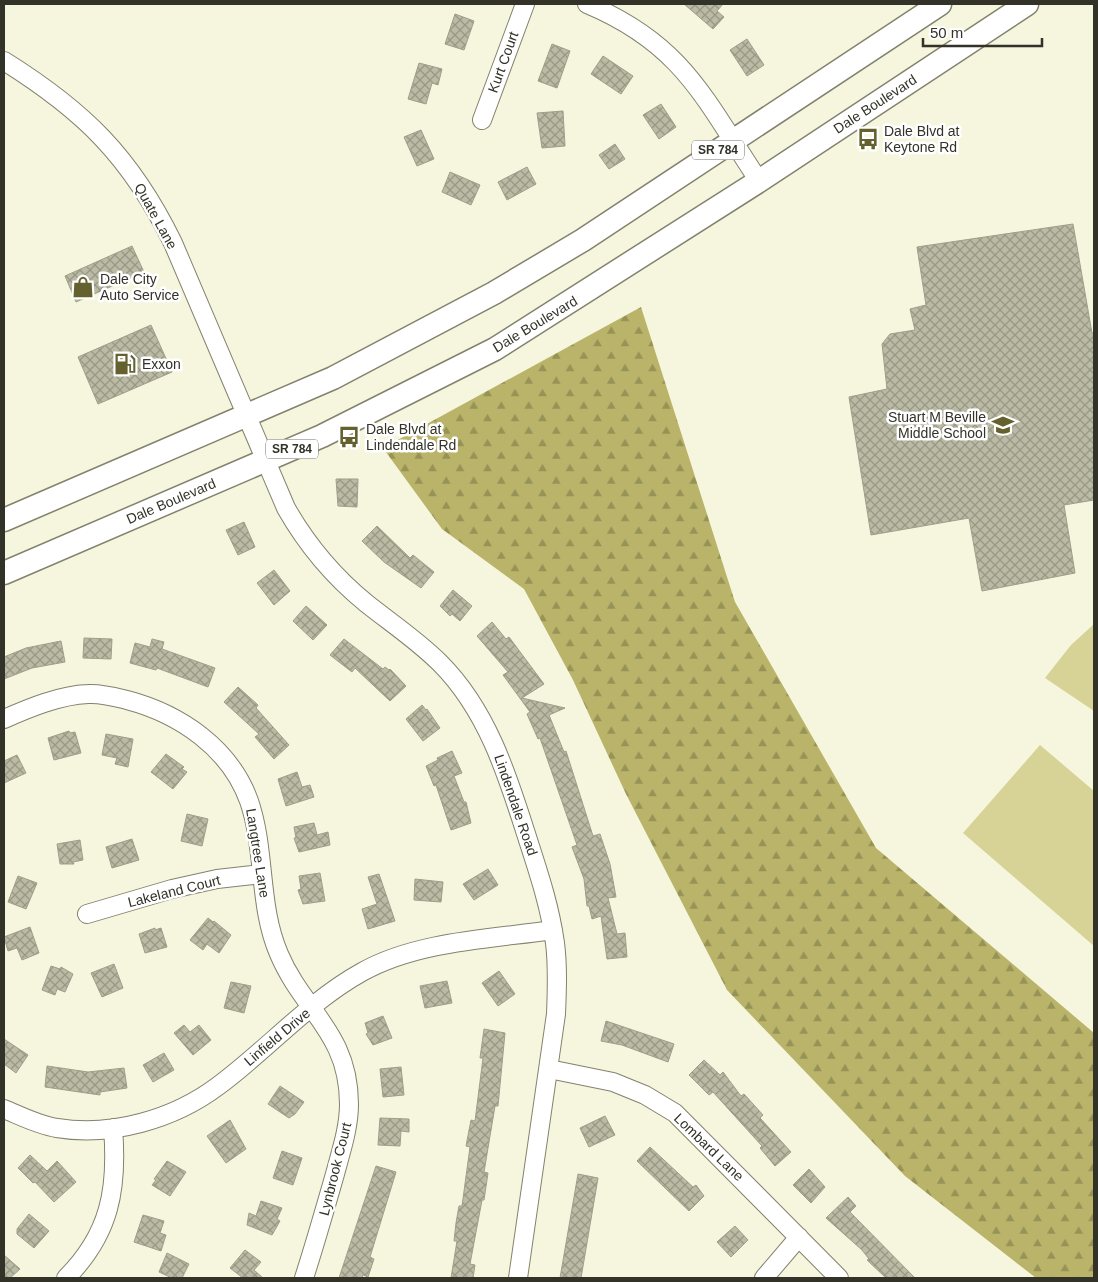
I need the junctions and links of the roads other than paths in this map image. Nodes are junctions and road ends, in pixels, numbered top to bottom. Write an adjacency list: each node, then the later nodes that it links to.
1 (525, 4): 6 (street, Kurt Court)
2 (587, 4): 7 (street)
3 (940, 4): 7 (main road, SR 784)
4 (1027, 4): 8 (main road, Dale Boulevard / SR 784)
5 (4, 61): 9 (street, Quate Lane)
6 (482, 120)
7 (732, 141): 8 (street); 9 (main road, SR 784)
8 (759, 181): 10 (main road, Dale Boulevard / SR 784)
9 (247, 417): 10 (street, Lindendale Road); 11 (main road, SR 784)
10 (266, 461): 12 (main road, Dale Boulevard / SR 784); 16 (street, Lindendale Road)
11 (4, 520)
12 (4, 573)
13 (4, 719): 14 (street, Langtree Lane)
14 (262, 874): 15 (street, Lakeland Court); 17 (street, Langtree Lane)
15 (87, 914)
16 (553, 930): 17 (street, Linfield Drive); 18 (street, Lindendale Road)
17 (312, 1007): 20 (street, Linfield Drive); 23 (street, Lynbrook Court)
18 (548, 1069): 21 (street, Lombard Lane); 24 (street, Lindendale Road)
19 (4, 1109): 20 (street, Linfield Drive)
20 (113, 1128): 22 (street)
21 (798, 1237): 25 (street); 26 (street, Lombard Lane)
22 (66, 1278)
23 (304, 1278)
24 (518, 1278)
25 (764, 1278)
26 (839, 1278)

